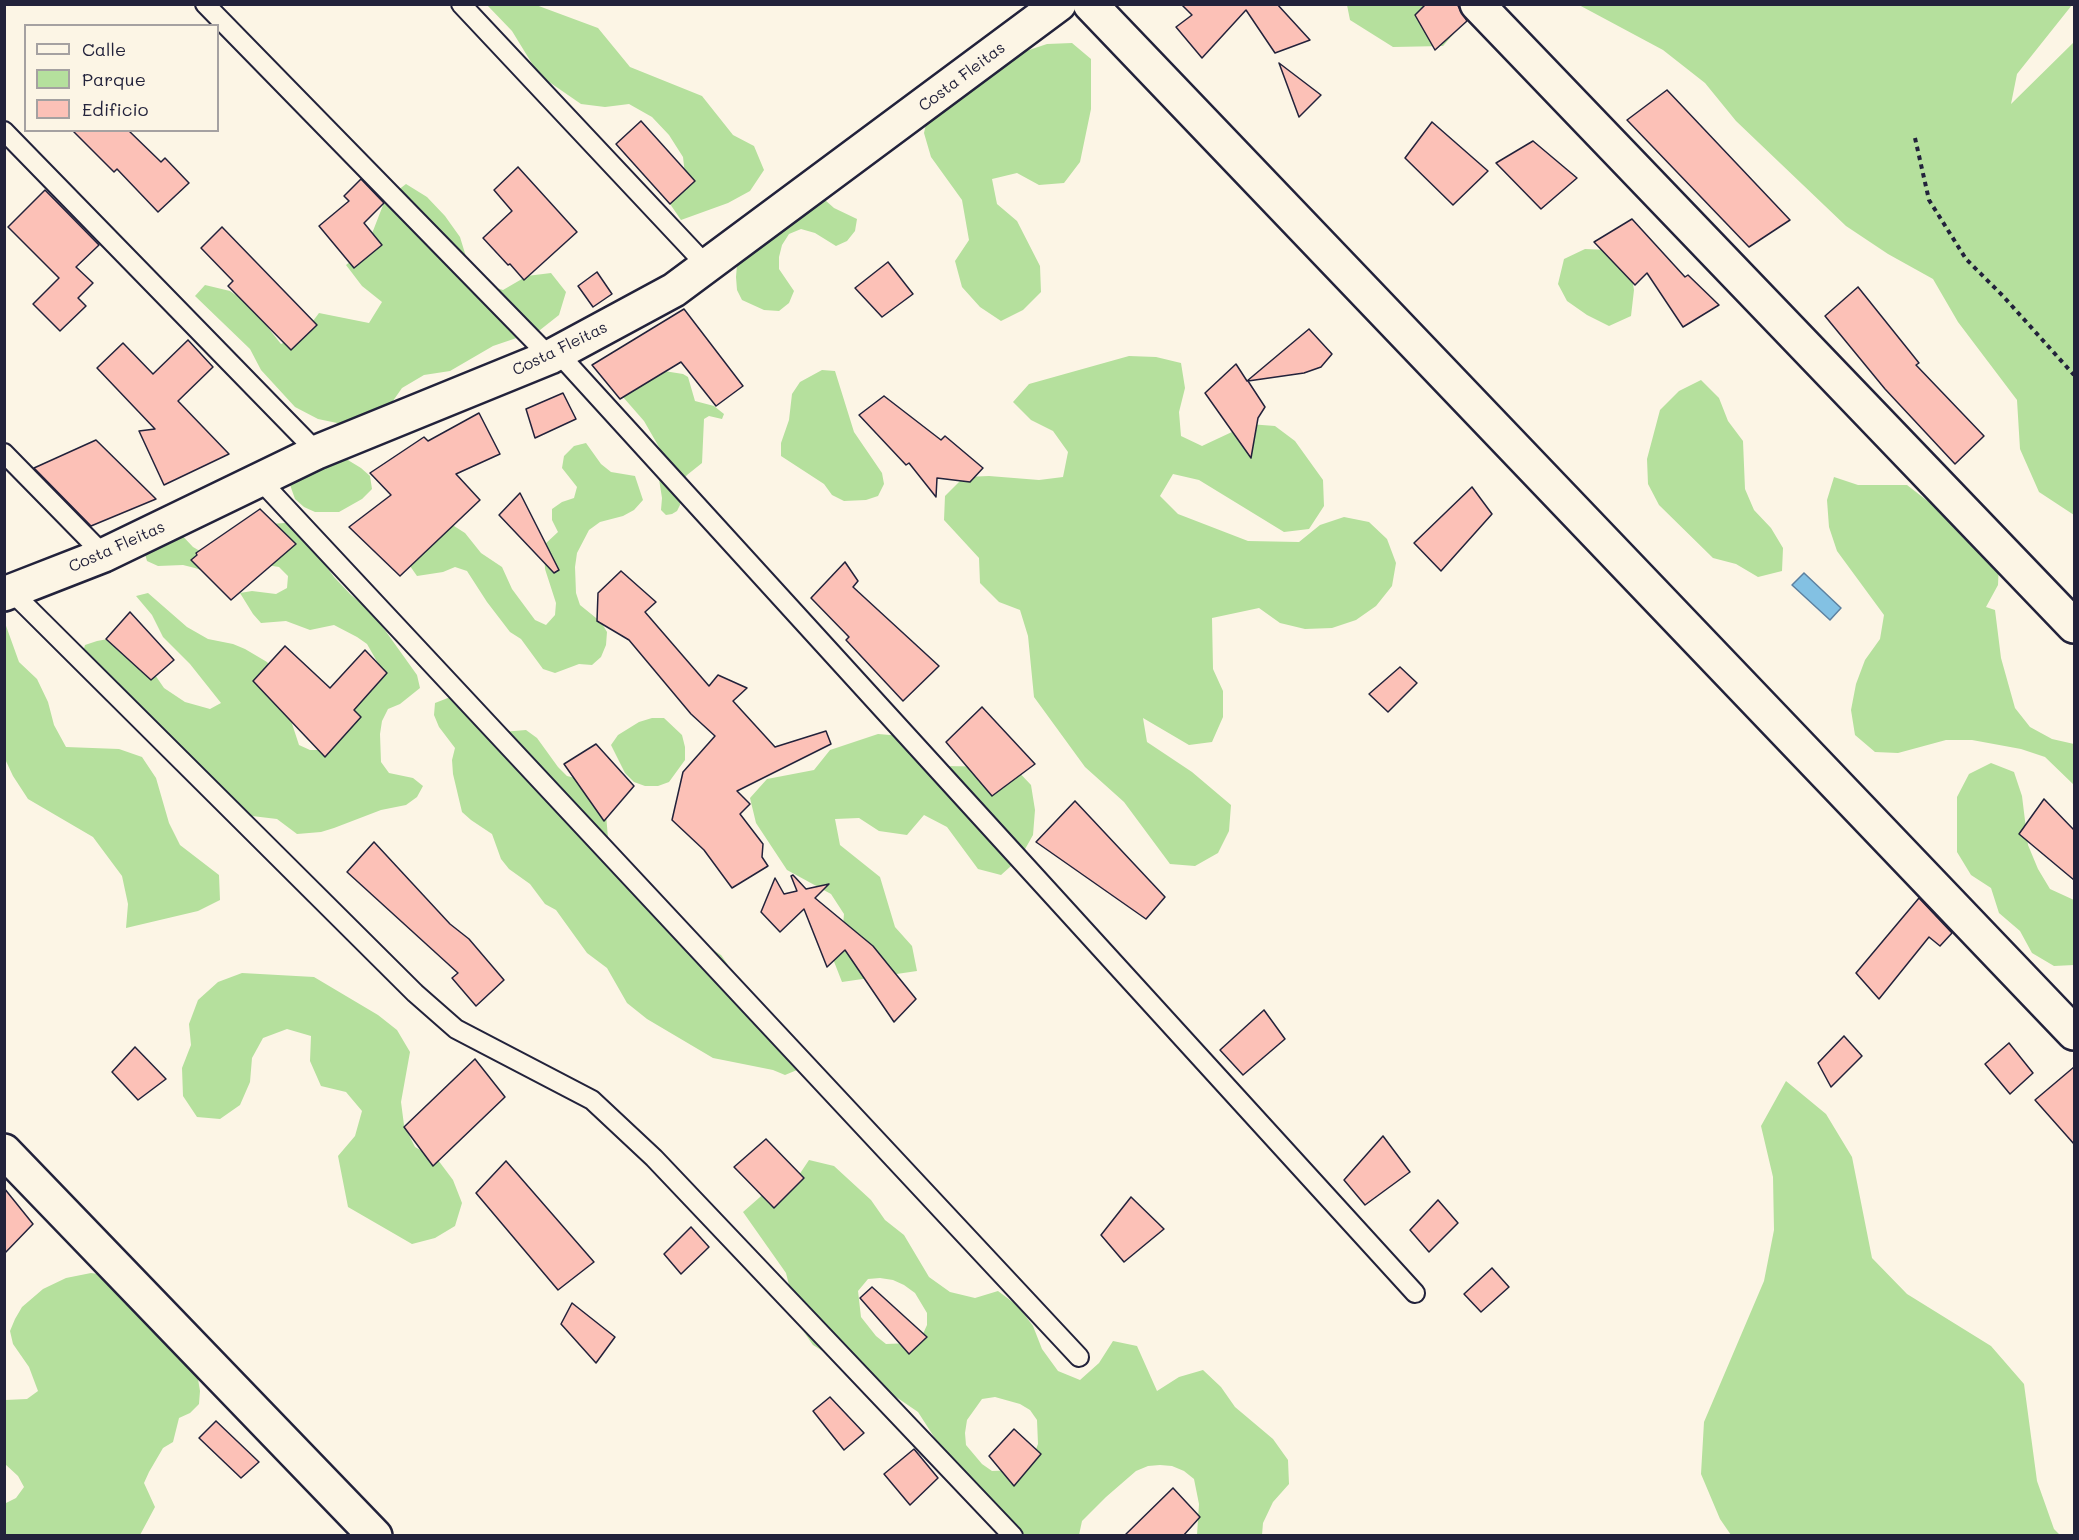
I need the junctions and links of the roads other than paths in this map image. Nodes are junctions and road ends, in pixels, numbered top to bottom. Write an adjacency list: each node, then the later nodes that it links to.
1 (206, 4): 8 (lane)
2 (461, 4): 7 (lane)
3 (1059, 4): 7 (street, Costa Fleitas)
4 (1090, 4): 15 (street)
5 (1476, 4): 14 (street)
6 (4, 131): 9 (lane)
7 (707, 266): 8 (street, Costa Fleitas)
8 (554, 355): 9 (street, Costa Fleitas); 17 (lane)
9 (317, 452): 11 (street, Costa Fleitas)
10 (4, 453): 12 (lane)
11 (260, 480): 12 (street, Costa Fleitas); 18 (lane)
12 (104, 555): 13 (street, Costa Fleitas)
13 (8, 592): 20 (lane)
14 (2074, 626)
15 (2074, 1033)
16 (4, 1151): 19 (street)
17 (1415, 1293)
18 (1079, 1357)
19 (375, 1536)
20 (1013, 1536)

